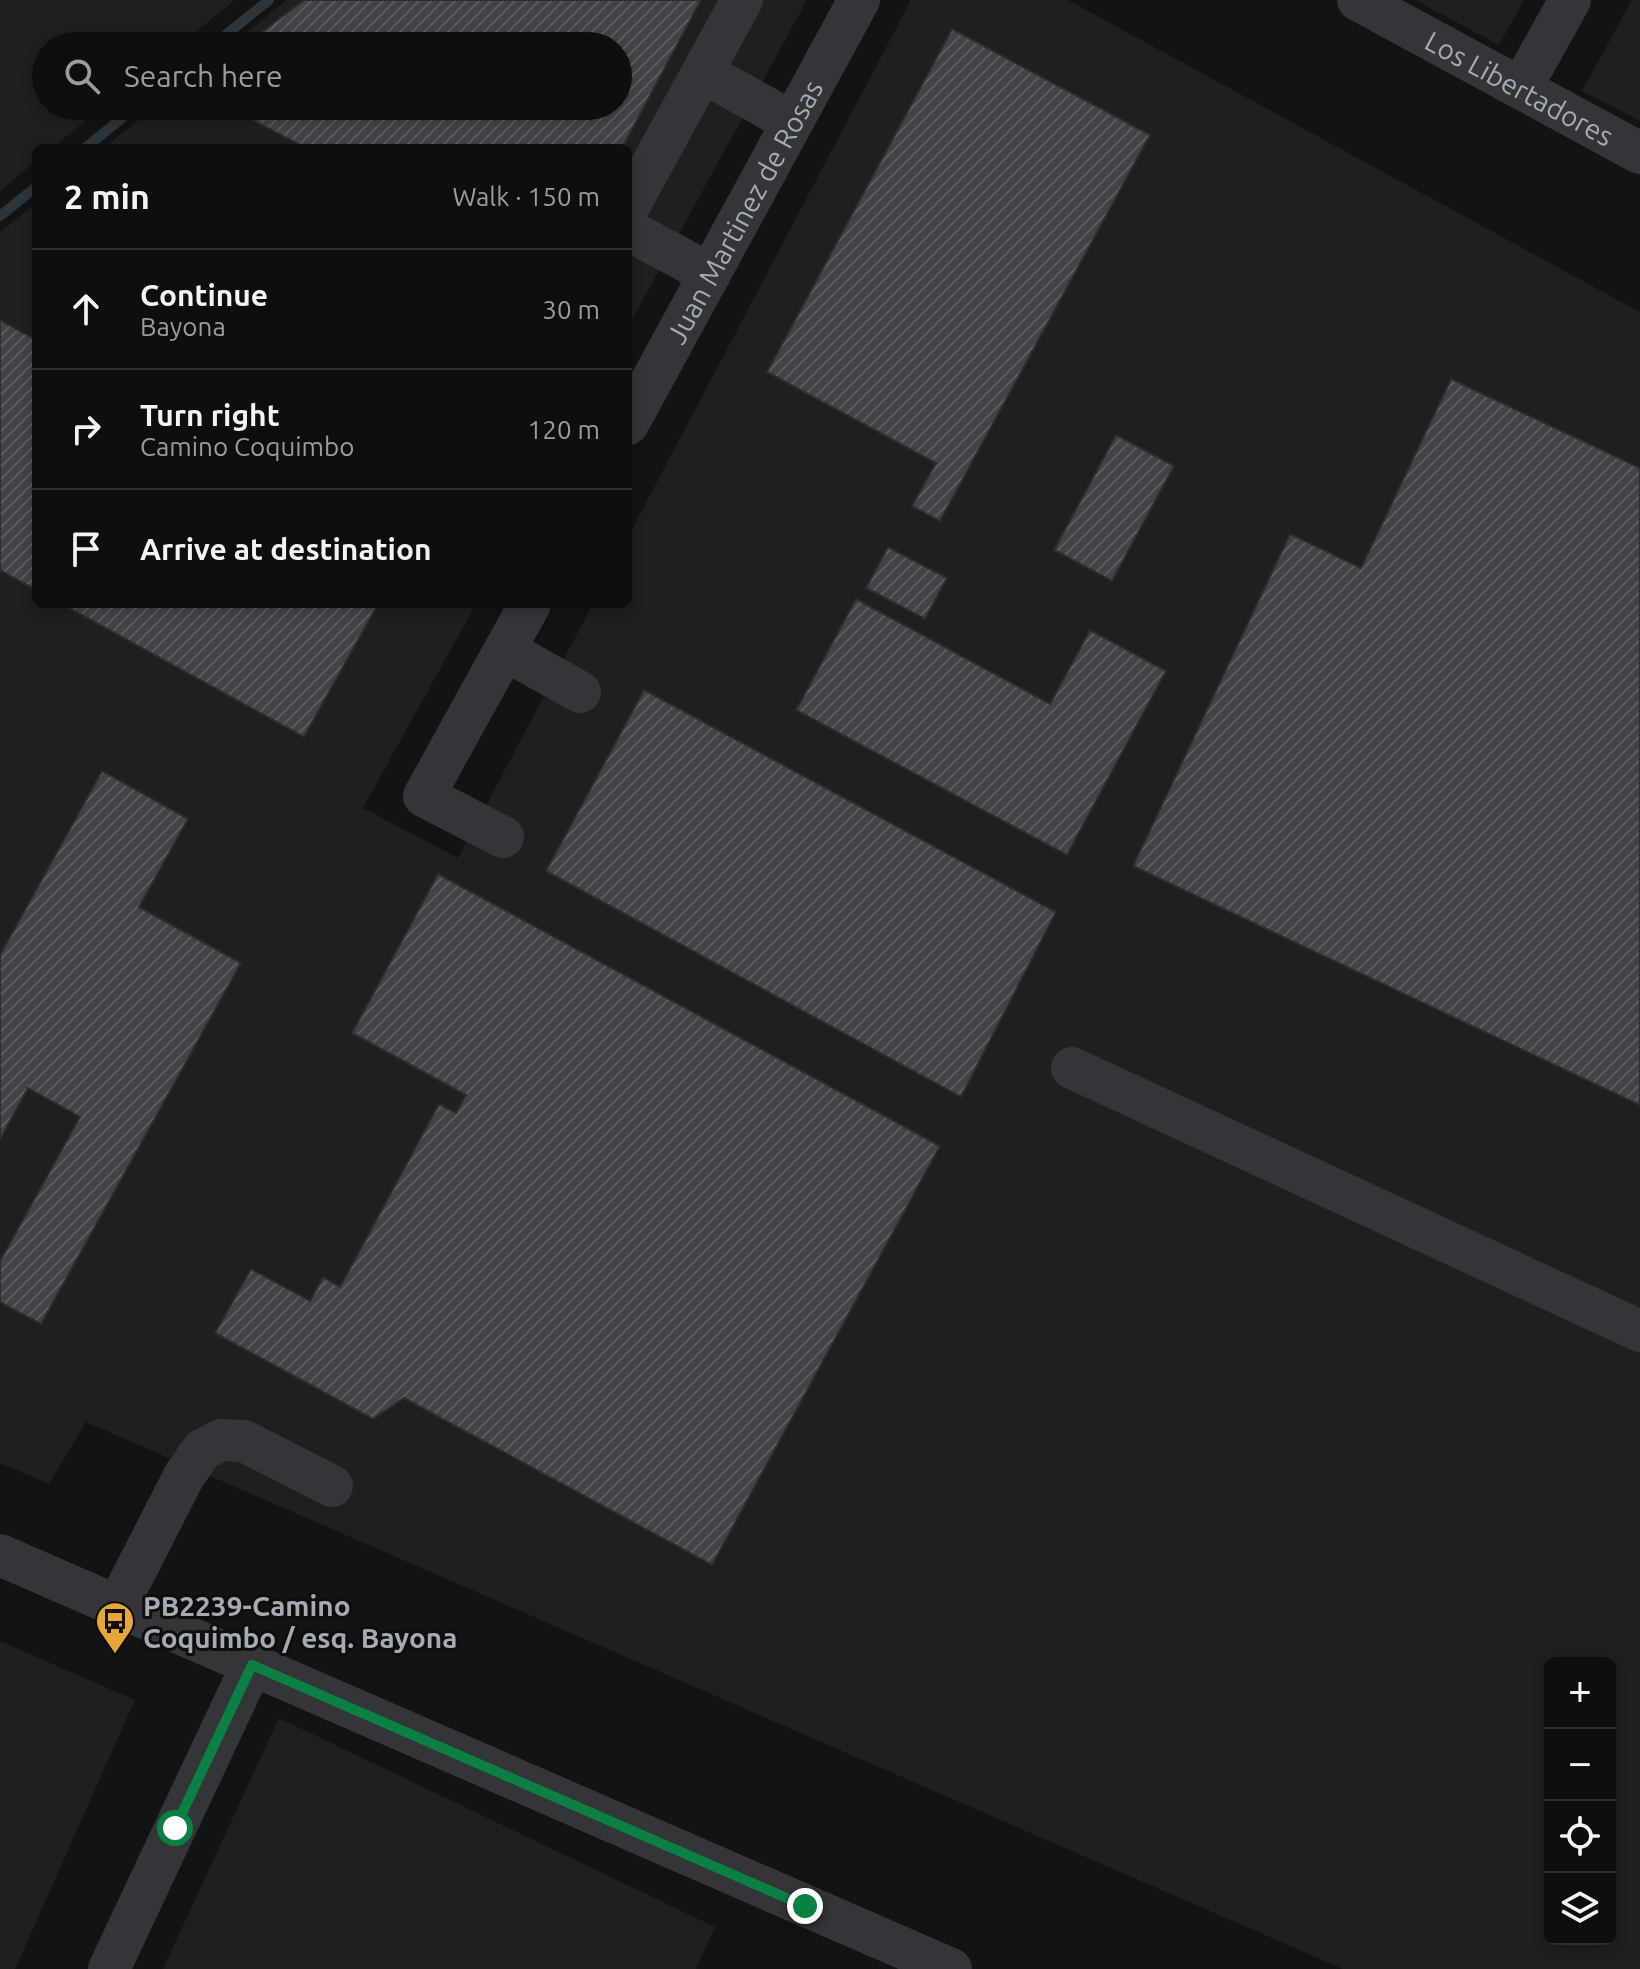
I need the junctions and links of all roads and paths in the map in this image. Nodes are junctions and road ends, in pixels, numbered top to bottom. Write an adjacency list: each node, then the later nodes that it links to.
1 (742, 0): 5 (street)
2 (859, 0): 7 (street, Juan Martinez de Rosas)
3 (1358, 0): 6 (street, Los Libertadores)
4 (1570, 0): 6 (street)
5 (704, 73): 7 (street); 9 (street)
6 (1521, 88): 8 (street, Los Libertadores)
7 (792, 122): 11 (street, Juan Martinez de Rosas)
8 (1640, 153)
9 (632, 201)
10 (632, 232): 11 (street)
11 (710, 274): 12 (street, Juan Martinez de Rosas)
12 (632, 417)
13 (528, 608): 14 (street)
14 (505, 650): 15 (street); 16 (street)
15 (580, 692)
16 (503, 837)
17 (1072, 1068): 18 (street)
18 (1640, 1331)
19 (332, 1486): 21 (street)
20 (0, 1555): 21 (street)
21 (117, 1607): 22 (street)
22 (252, 1665): 23 (street); 24 (street)
23 (109, 1969)
24 (951, 1969)

